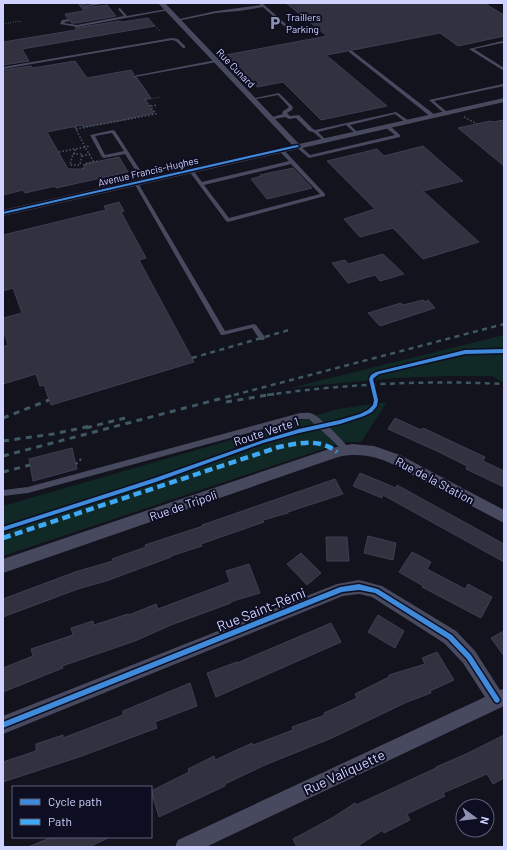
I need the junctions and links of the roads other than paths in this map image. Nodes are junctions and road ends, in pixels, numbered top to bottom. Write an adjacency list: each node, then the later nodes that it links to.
1 (105, 3): 4 (lane)
2 (161, 3): 5 (street, Rue Cunard)
3 (261, 4): 9 (lane); 10 (lane)
4 (85, 6)
5 (168, 10): 7 (lane); 9 (street, Rue Cunard)
6 (114, 12): 7 (lane)
7 (126, 17): 8 (lane)
8 (69, 20)
9 (177, 20): 14 (street, Rue Cunard)
10 (295, 34)
11 (504, 43): 16 (lane)
12 (184, 47): 15 (lane)
13 (350, 51): 23 (lane)
14 (216, 61): 17 (lane); 19 (street, Rue Cunard)
15 (3, 68)
16 (504, 70)
17 (136, 76)
18 (504, 85): 21 (lane)
19 (252, 99): 22 (lane); 24 (street, Rue Cunard)
20 (504, 100): 21 (street, Avenue Francis-Hughes)
21 (445, 113): 23 (street, Avenue Francis-Hughes)
22 (286, 115): 24 (lane); 28 (lane)
23 (433, 116): 25 (street, Avenue Francis-Hughes)
24 (271, 119): 31 (street, Rue Cunard)
25 (407, 121): 26 (lane); 27 (street, Avenue Francis-Hughes)
26 (346, 124): 28 (lane); 29 (lane)
27 (387, 126): 29 (street, Avenue Francis-Hughes); 31 (lane)
28 (315, 131): 30 (lane)
29 (356, 133): 30 (street, Avenue Francis-Hughes)
30 (324, 140): 31 (street, Avenue Francis-Hughes)
31 (297, 146): 32 (street, Avenue Francis-Hughes)
32 (281, 150): 34 (lane); 35 (street, Avenue Francis-Hughes)
33 (126, 152): 33 (lane); 36 (lane)
34 (292, 162): 37 (lane); 37 (lane)
35 (190, 170): 36 (street, Avenue Francis-Hughes); 37 (lane)
36 (141, 182): 38 (street, Avenue Francis-Hughes); 39 (lane)
37 (201, 184)
38 (3, 213)
39 (262, 338)
40 (364, 449): 41 (street, Rue de Tripoli); 43 (street, Rue de la Station)
41 (346, 450): 42 (lane); 44 (street, Rue de Tripoli)
42 (3, 493)
43 (504, 517)
44 (3, 566)
45 (500, 698): 46 (street, Rue Saint-Rémi); 47 (street, Rue Valiquette)
46 (3, 725)
47 (185, 847)

